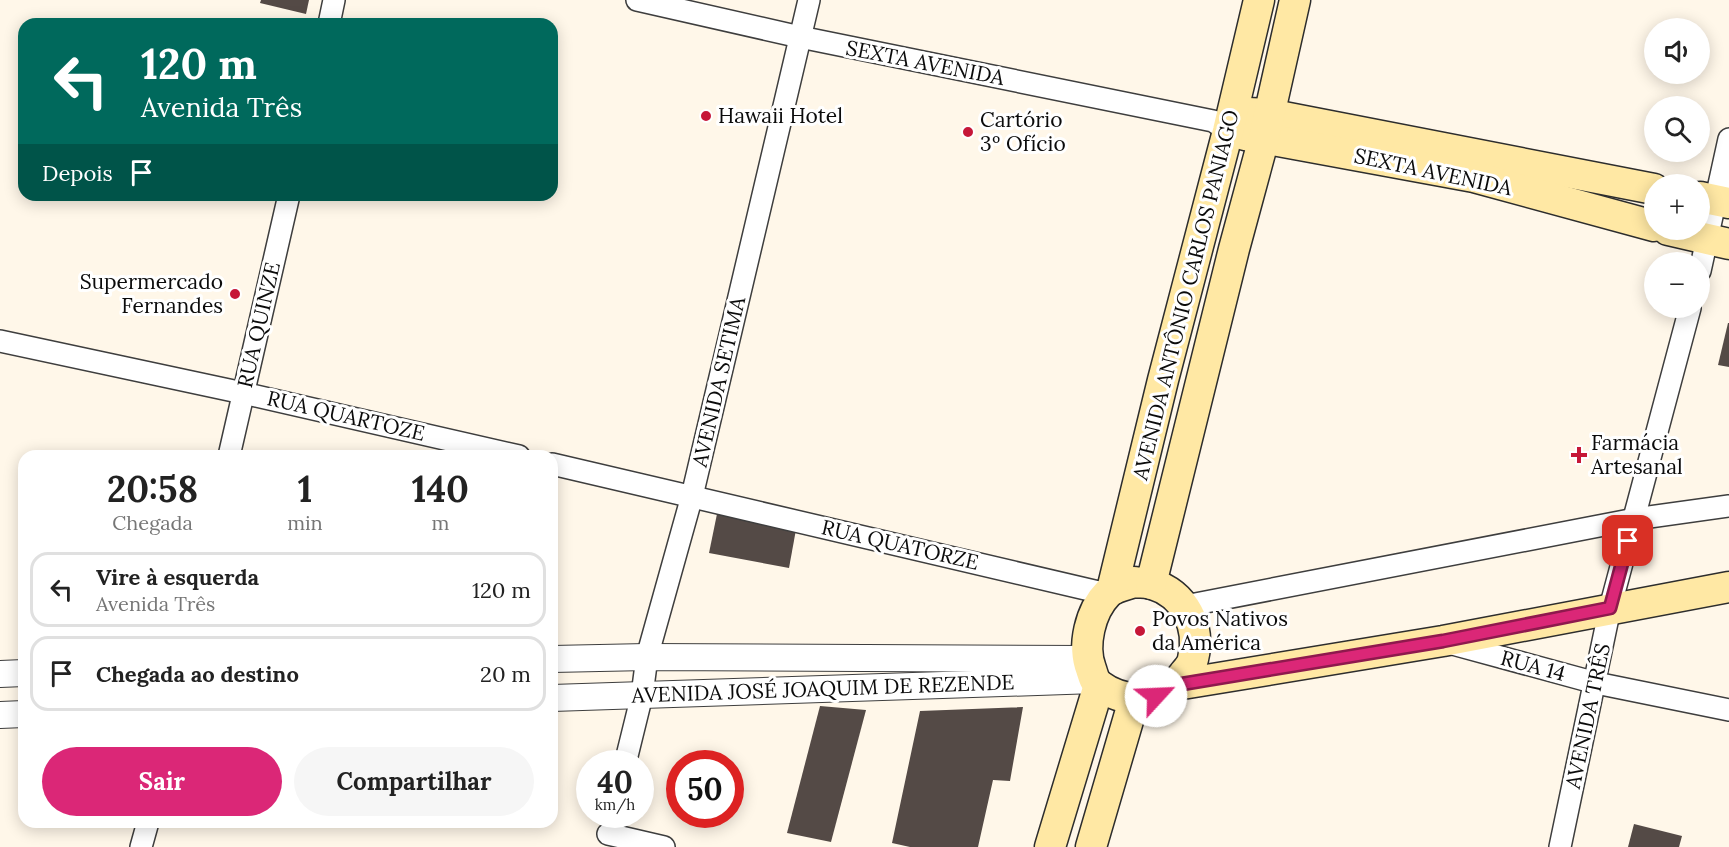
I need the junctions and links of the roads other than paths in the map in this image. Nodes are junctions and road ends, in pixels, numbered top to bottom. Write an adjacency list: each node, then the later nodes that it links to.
1 (334, 0): 6 (street)
2 (638, 0): 7 (street, SEXTA AVENIDA)
3 (809, 0): 7 (street, AVENIDA SETIMA)
4 (1259, 0): 8 (main road, AVENIDA ANTÔNIO CARLOS PANIAGO)
5 (1295, 0): 9 (main road, AVENIDA ANTÔNIO CARLOS PANIAGO)
6 (330, 18)
7 (800, 38): 8 (street, SEXTA AVENIDA); 28 (street, AVENIDA SETIMA)
8 (1225, 121): 9 (main road, SEXTA AVENIDA); 16 (main road, AVENIDA ANTÔNIO CARLOS PANIAGO)
9 (1266, 126): 11 (main road, SEXTA AVENIDA); 18 (main road, AVENIDA ANTÔNIO CARLOS PANIAGO)
10 (1729, 139): 13 (street)
11 (1477, 166): 12 (main road, SEXTA AVENIDA); 15 (main road, SEXTA AVENIDA)
12 (1644, 188)
13 (1714, 200): 17 (street)
14 (288, 201): 24 (street, RUA QUINZE)
15 (1644, 223)
16 (1199, 240): 18 (main road); 22 (main road, AVENIDA ANTÔNIO CARLOS PANIAGO)
17 (1718, 242): 19 (street)
18 (1234, 249): 23 (main road, AVENIDA ANTÔNIO CARLOS PANIAGO)
19 (1710, 255)
20 (1687, 318): 30 (street, AVENIDA TRÊS)
21 (0, 341): 24 (street)
22 (1163, 380): 23 (main road); 33 (main road, AVENIDA ANTÔNIO CARLOS PANIAGO)
23 (1199, 389): 31 (main road, AVENIDA ANTÔNIO CARLOS PANIAGO)
24 (243, 393): 25 (street, RUA QUINZE); 26 (street, RUA QUARTOZE)
25 (230, 450)
26 (493, 450)
27 (558, 465): 28 (street)
28 (692, 496): 33 (street, RUA QUATORZE); 37 (street, AVENIDA SETIMA)
29 (1729, 506): 30 (street)
30 (1635, 519): 34 (street); 35 (street, AVENIDA TRÊS)
31 (1151, 584): 33 (main road); 34 (main road)
32 (1729, 587): 35 (main road)
33 (1110, 592): 41 (main road)
34 (1185, 606): 43 (main road)
35 (1610, 608): 36 (main road); 42 (street, AVENIDA TRÊS)
36 (1443, 641): 42 (street, RUA 14); 43 (main road)
37 (647, 657): 38 (street, AVENIDA JOSÉ JOAQUIM DE REZENDE); 41 (street, AVENIDA JOSÉ JOAQUIM DE REZENDE); 44 (street, AVENIDA SETIMA)
38 (558, 659)
39 (18, 673): 40 (street)
40 (0, 674)
41 (1093, 675): 44 (street, AVENIDA JOSÉ JOAQUIM DE REZENDE); 46 (main road); 55 (main road)
42 (1596, 683): 47 (street, RUA 14); 57 (street, AVENIDA TRÊS)
43 (1176, 685): 46 (main road)
44 (642, 695): 45 (street, AVENIDA JOSÉ JOAQUIM DE REZENDE); 50 (street, AVENIDA SETIMA)
45 (558, 698)
46 (1134, 700): 56 (main road)
47 (1729, 710)
48 (18, 714): 49 (street)
49 (0, 715)
50 (628, 750)
51 (146, 828): 53 (street)
52 (608, 832): 54 (street)
53 (141, 847)
54 (664, 847)
55 (1050, 847)
56 (1091, 847)
57 (1560, 847)

